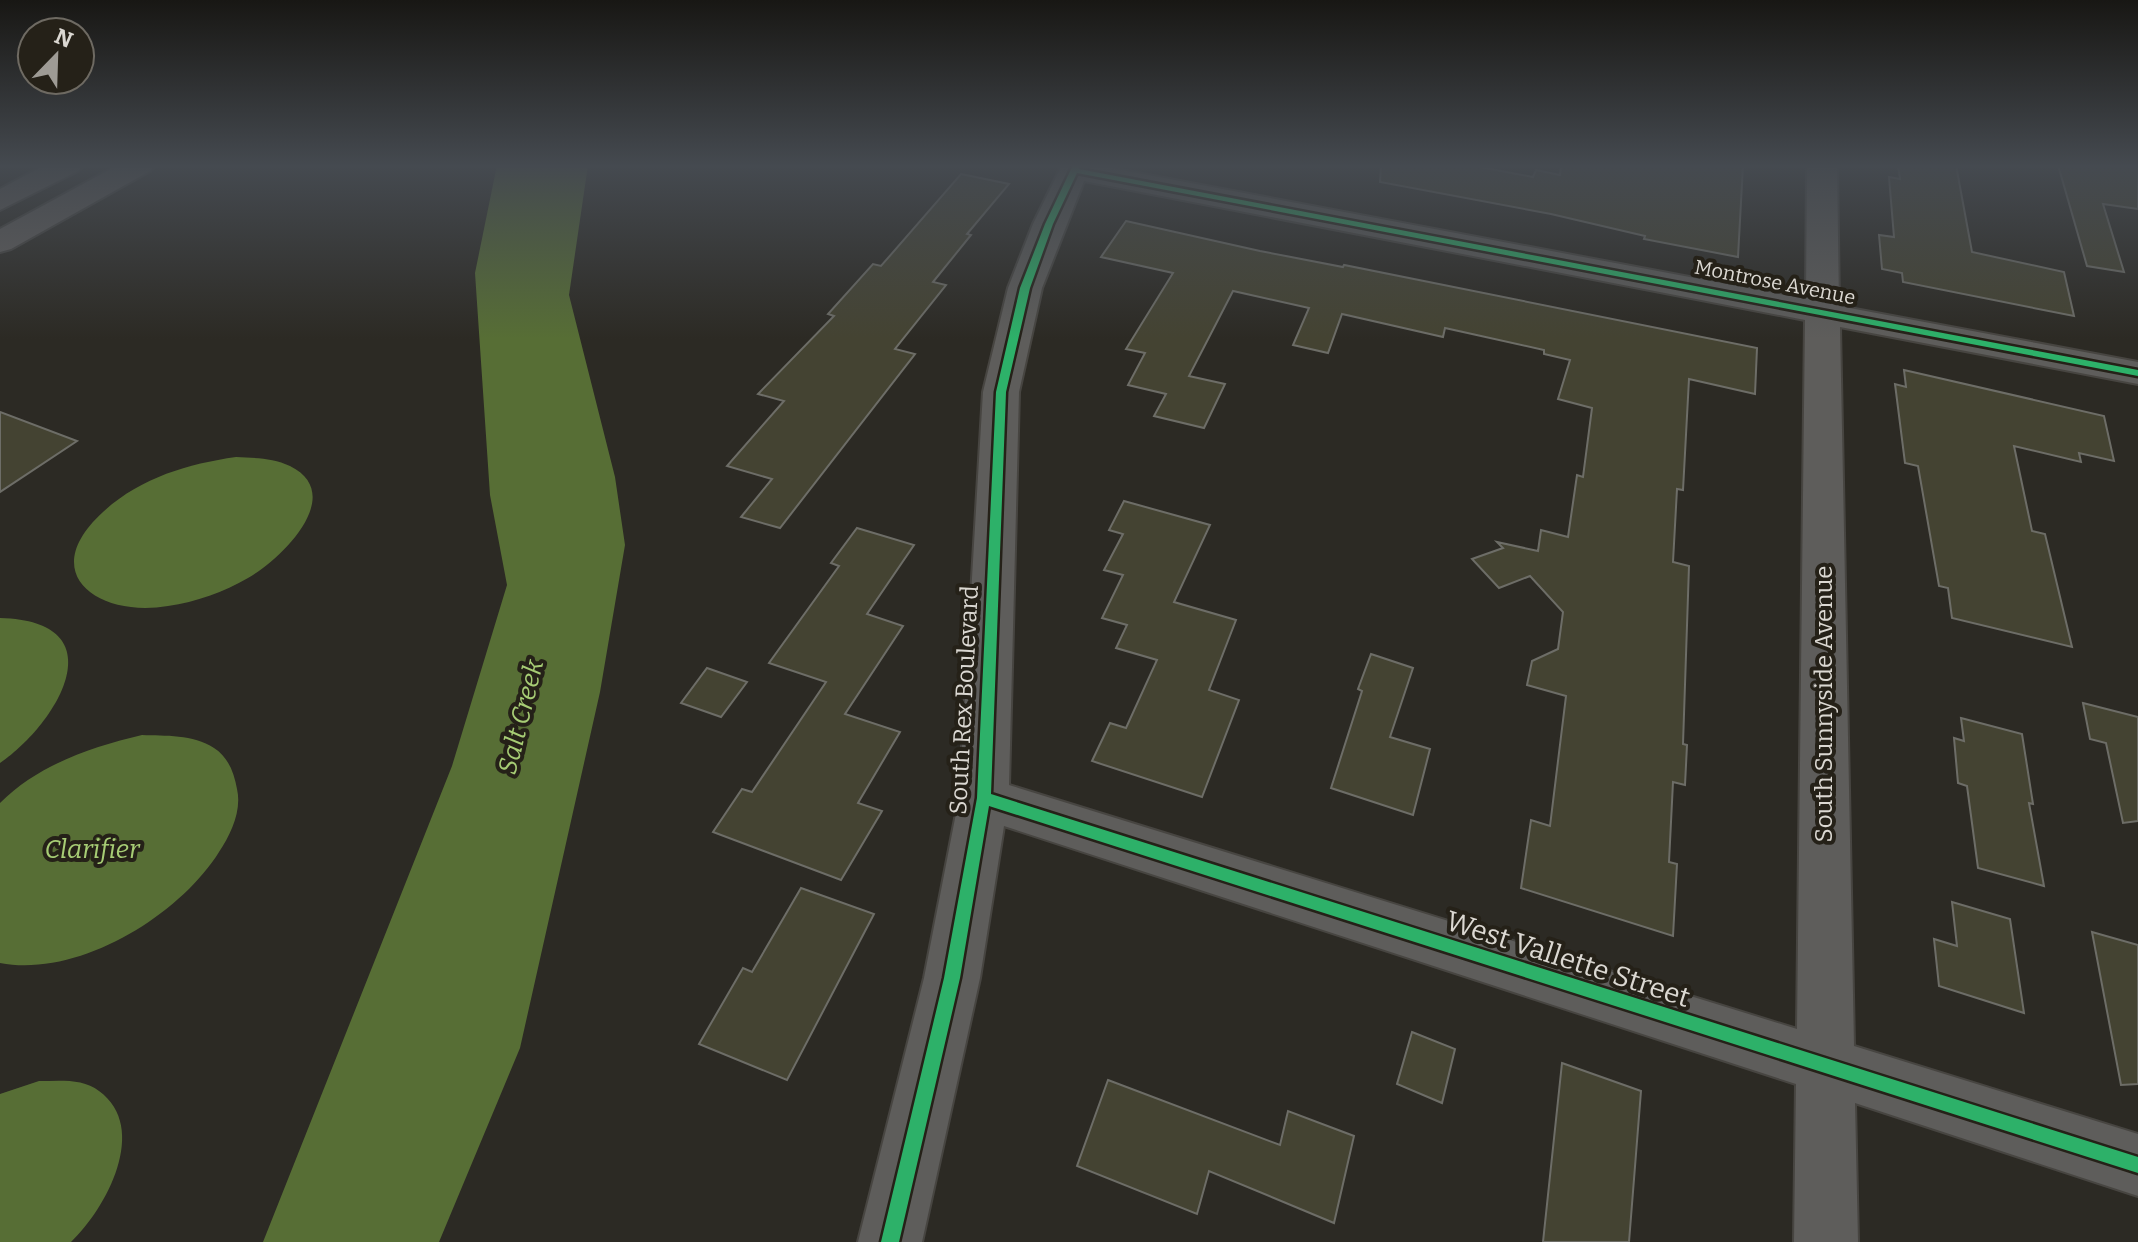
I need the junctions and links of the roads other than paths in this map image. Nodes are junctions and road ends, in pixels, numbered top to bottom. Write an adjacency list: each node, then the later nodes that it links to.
1 (35, 223): 5 (highway)
2 (1050, 223): 8 (street, South Rex Boulevard)
3 (1359, 223): 6 (street, Montrose Avenue)
4 (1822, 223): 6 (street, South Sunnyside Avenue)
5 (0, 242)
6 (1823, 313): 7 (street, Montrose Avenue); 9 (street, South Sunnyside Avenue)
7 (2138, 373)
8 (984, 798): 9 (street, West Vallette Street); 11 (street, South Rex Boulevard)
9 (1825, 1066): 10 (street, West Vallette Street); 12 (street, South Sunnyside Avenue)
10 (2138, 1165)
11 (890, 1242)
12 (1826, 1242)

